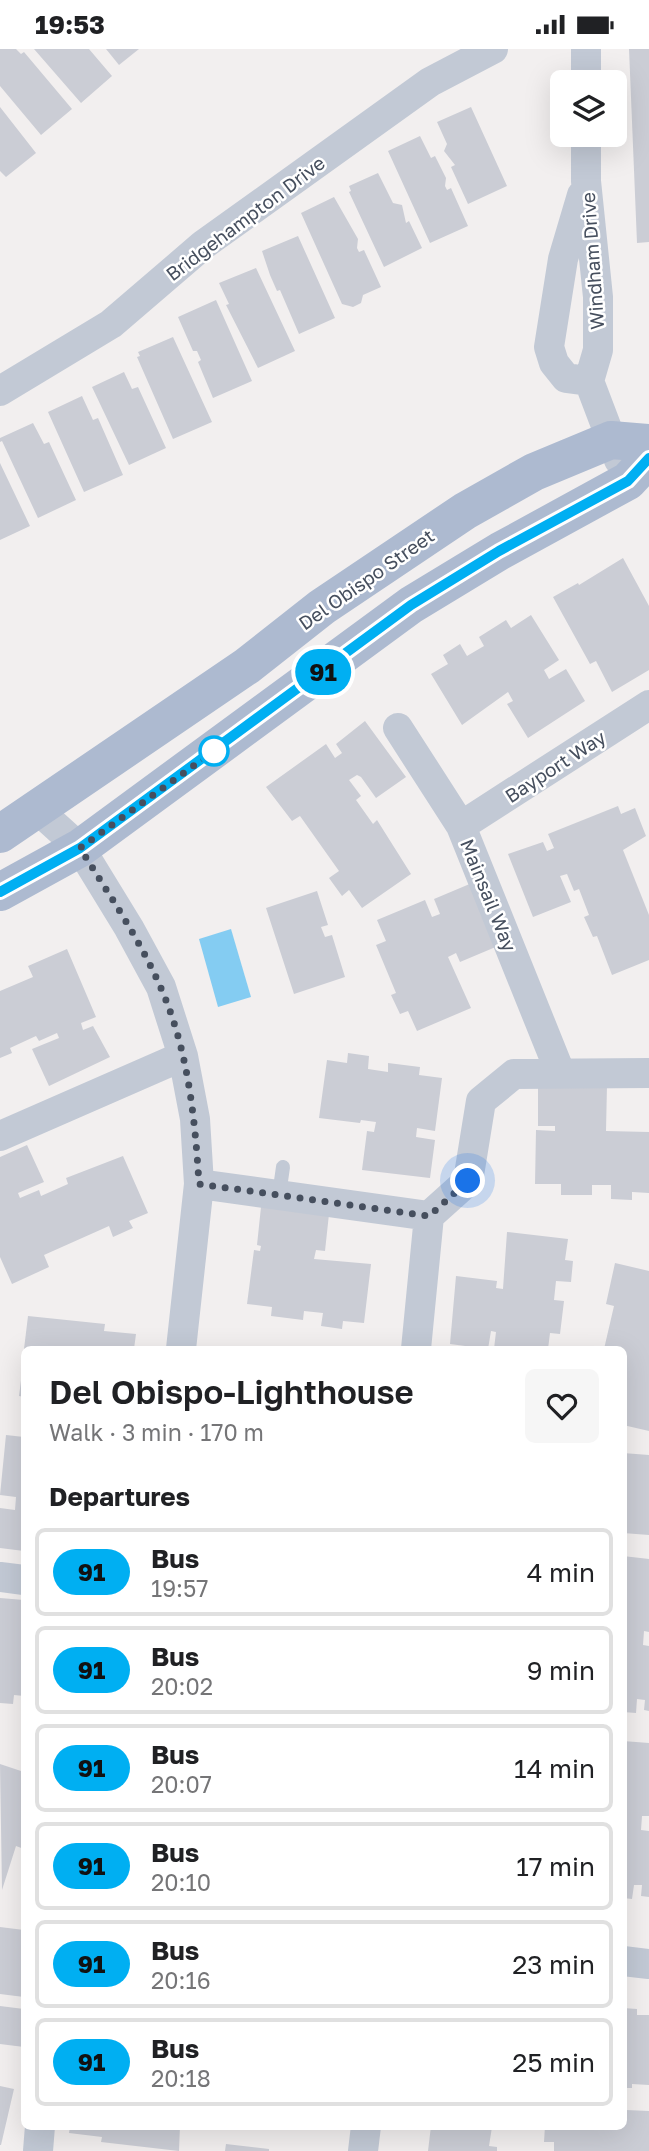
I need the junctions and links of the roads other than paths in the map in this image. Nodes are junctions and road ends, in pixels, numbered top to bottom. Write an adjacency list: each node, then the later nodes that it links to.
1 (493, 49): 7 (street, Bridgehampton Drive)
2 (586, 49): 3 (street)
3 (586, 70)
4 (586, 147): 5 (street, Windham Drive)
5 (586, 181): 6 (street, Windham Drive); 6 (street, Windham Drive)
6 (589, 381): 8 (street)
7 (0, 391)
8 (611, 440): 9 (main road, Del Obispo Street); 10 (street); 13 (main road, Del Obispo Street)
9 (649, 443)
10 (638, 470): 16 (main road)
11 (649, 705): 14 (street, Bayport Way)
12 (398, 728): 14 (street, Mainsail Way)
13 (38, 810): 15 (main road, Del Obispo Street); 16 (street)
14 (461, 827): 19 (street, Mainsail Way)
15 (0, 834)
16 (80, 848): 17 (main road); 18 (street)
17 (0, 892)
18 (183, 1056): 21 (street); 22 (street)
19 (560, 1072): 20 (street); 23 (street)
20 (649, 1073)
21 (0, 1136)
22 (199, 1184): 23 (street); 24 (street)
23 (429, 1216): 25 (street)
24 (181, 1346)
25 (416, 1346)
26 (0, 1577): 27 (street)
27 (21, 1580)
28 (627, 1961): 29 (street)
29 (649, 1964)
30 (40, 2130): 32 (street)
31 (366, 2130): 33 (street)
32 (38, 2151)
33 (363, 2151)

